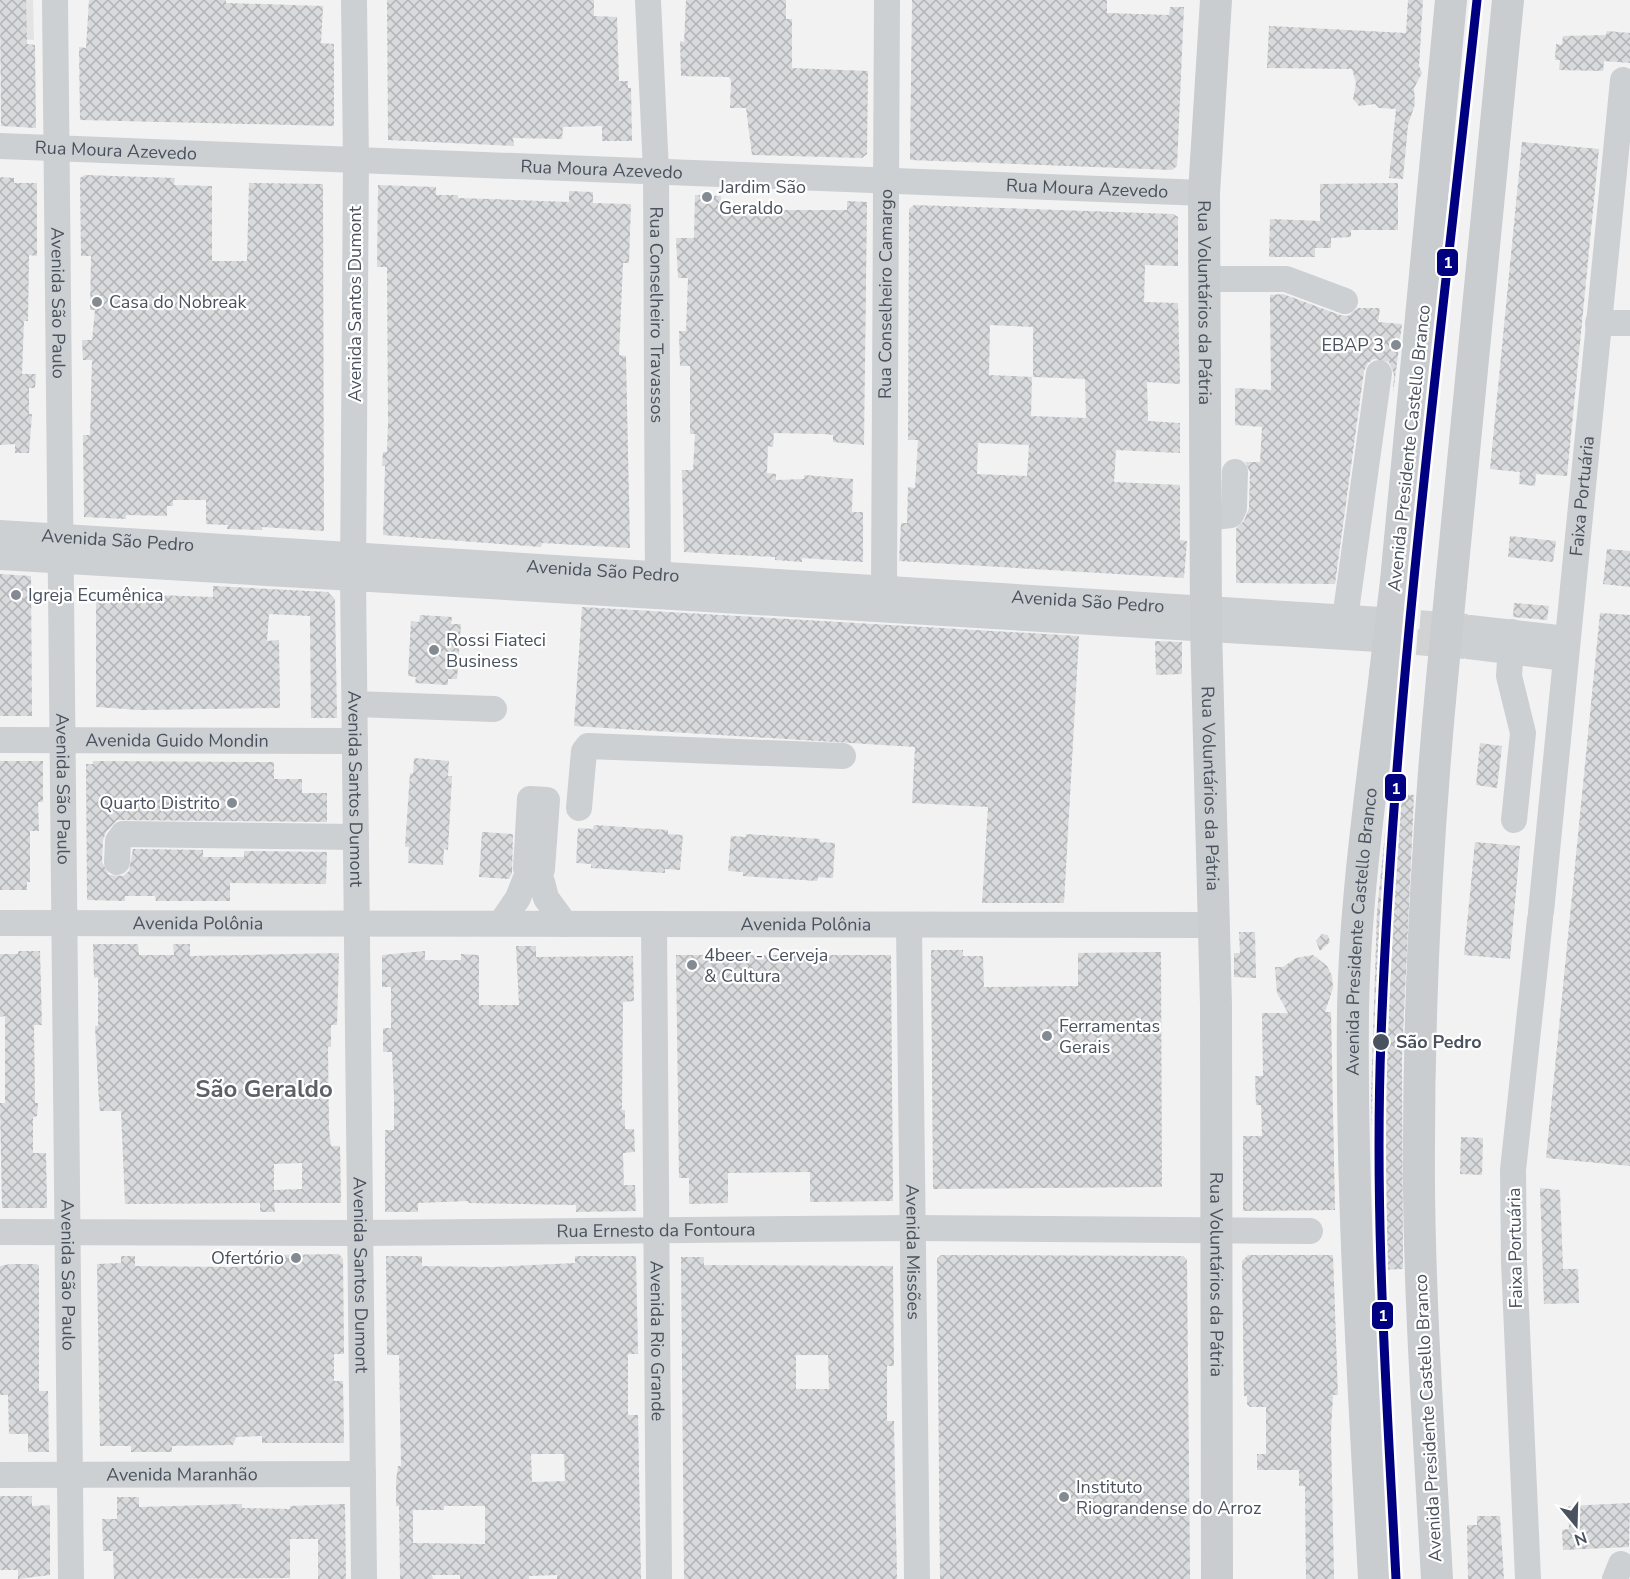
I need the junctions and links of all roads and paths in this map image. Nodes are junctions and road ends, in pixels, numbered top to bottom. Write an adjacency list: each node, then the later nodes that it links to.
1 (55, 0): 10 (street, Avenida São Paulo)
2 (354, 0): 11 (street, Avenida Santos Dumont)
3 (648, 0): 12 (street, Rua Conselheiro Travassos)
4 (887, 0): 13 (street, Rua Conselheiro Camargo)
5 (1216, 0): 14 (main road, Rua Voluntários da Pátria)
6 (1451, 0): 71 (main road, Avenida Presidente Castello Branco, bridge)
7 (1508, 0): 72 (main road, Avenida Presidente Castello Branco, bridge)
8 (1623, 80): 17 (street, Faixa Portuária)
9 (0, 146): 10 (street, Rua Moura Azevedo)
10 (56, 149): 11 (street, Rua Moura Azevedo); 23 (street, Avenida São Paulo)
11 (356, 160): 12 (street, Rua Moura Azevedo); 25 (street, Avenida Santos Dumont)
12 (656, 171): 13 (street, Rua Moura Azevedo); 27 (street, Rua Conselheiro Travassos)
13 (886, 180): 14 (street, Rua Moura Azevedo); 28 (street, Rua Conselheiro Camargo)
14 (1204, 193): 15 (main road, Rua Voluntários da Pátria)
15 (1204, 279): 16 (street); 21 (main road, Rua Voluntários da Pátria)
16 (1345, 301)
17 (1598, 323): 18 (street); 35 (street, Faixa Portuária)
18 (1630, 323)
19 (1379, 373): 31 (street)
20 (1235, 472): 21 (street)
21 (1206, 518): 29 (main road, Rua Voluntários da Pátria)
22 (0, 533): 23 (street, Avenida São Pedro)
23 (60, 549): 24 (street, Avenida São Pedro); 25 (street, Avenida São Pedro); 39 (street, Avenida São Paulo)
24 (0, 557)
25 (353, 566): 26 (street, Avenida São Pedro); 27 (street, Avenida São Pedro); 30 (street, Avenida Santos Dumont)
26 (396, 580): 27 (street, Avenida São Pedro); 30 (street)
27 (658, 585): 28 (street, Avenida São Pedro); 29 (street, Avenida São Pedro)
28 (884, 588): 29 (street, Avenida São Pedro)
29 (1206, 618): 31 (street); 55 (main road, Rua Voluntários da Pátria)
30 (354, 625): 36 (street, Avenida Santos Dumont)
31 (1344, 627): 32 (street)
32 (1379, 630)
33 (1469, 637): 34 (street)
34 (1511, 642): 35 (street); 43 (street)
35 (1566, 648): 73 (street, Faixa Portuária)
36 (355, 704): 37 (street); 40 (street, Avenida Santos Dumont)
37 (494, 709)
38 (0, 740): 39 (street, Avenida Guido Mondin)
39 (62, 741): 40 (street, Avenida Guido Mondin); 48 (street, Avenida São Paulo)
40 (355, 741): 44 (street, Avenida Santos Dumont)
41 (843, 756): 42 (street)
42 (579, 808)
43 (1514, 820)
44 (356, 837): 45 (street); 46 (street, Avenida Santos Dumont)
45 (117, 862)
46 (356, 887): 49 (street); 51 (street, Avenida Santos Dumont)
47 (0, 923): 48 (street, Avenida Polônia)
48 (64, 923): 51 (street, Avenida Polônia); 58 (street, Avenida São Paulo)
49 (396, 923): 50 (street, Avenida Polônia); 51 (street, Avenida Polônia)
50 (501, 923): 52 (street, Avenida Polônia); 52 (street)
51 (357, 924): 62 (street, Avenida Santos Dumont)
52 (565, 924): 53 (street, Avenida Polônia)
53 (654, 924): 54 (street, Avenida Polônia); 57 (street, Avenida Rio Grande)
54 (909, 925): 55 (street, Avenida Polônia); 56 (street, Avenida Missões)
55 (1215, 929): 61 (main road, Rua Voluntários da Pátria)
56 (911, 1228): 57 (street, Rua Ernesto da Fontoura); 61 (street, Rua Ernesto da Fontoura); 69 (street, Avenida Missões)
57 (657, 1230): 62 (street, Rua Ernesto da Fontoura); 68 (street, Avenida Rio Grande)
58 (67, 1231): 60 (street, Rua Ernesto da Fontoura); 62 (street, Rua Ernesto da Fontoura); 65 (street, Avenida São Paulo)
59 (1310, 1231): 61 (street, Rua Ernesto da Fontoura)
60 (0, 1232)
61 (1217, 1232): 70 (main road, Rua Voluntários da Pátria)
62 (360, 1233): 63 (street, Avenida Santos Dumont)
63 (363, 1474): 65 (street, Avenida Maranhão); 67 (street, Avenida Santos Dumont)
64 (0, 1475): 65 (street, Avenida Maranhão)
65 (70, 1475): 66 (street, Avenida São Paulo)
66 (71, 1579)
67 (364, 1579)
68 (659, 1579)
69 (917, 1579)
70 (1217, 1579)
71 (1374, 1579)
72 (1437, 1579)
73 (1528, 1579)

